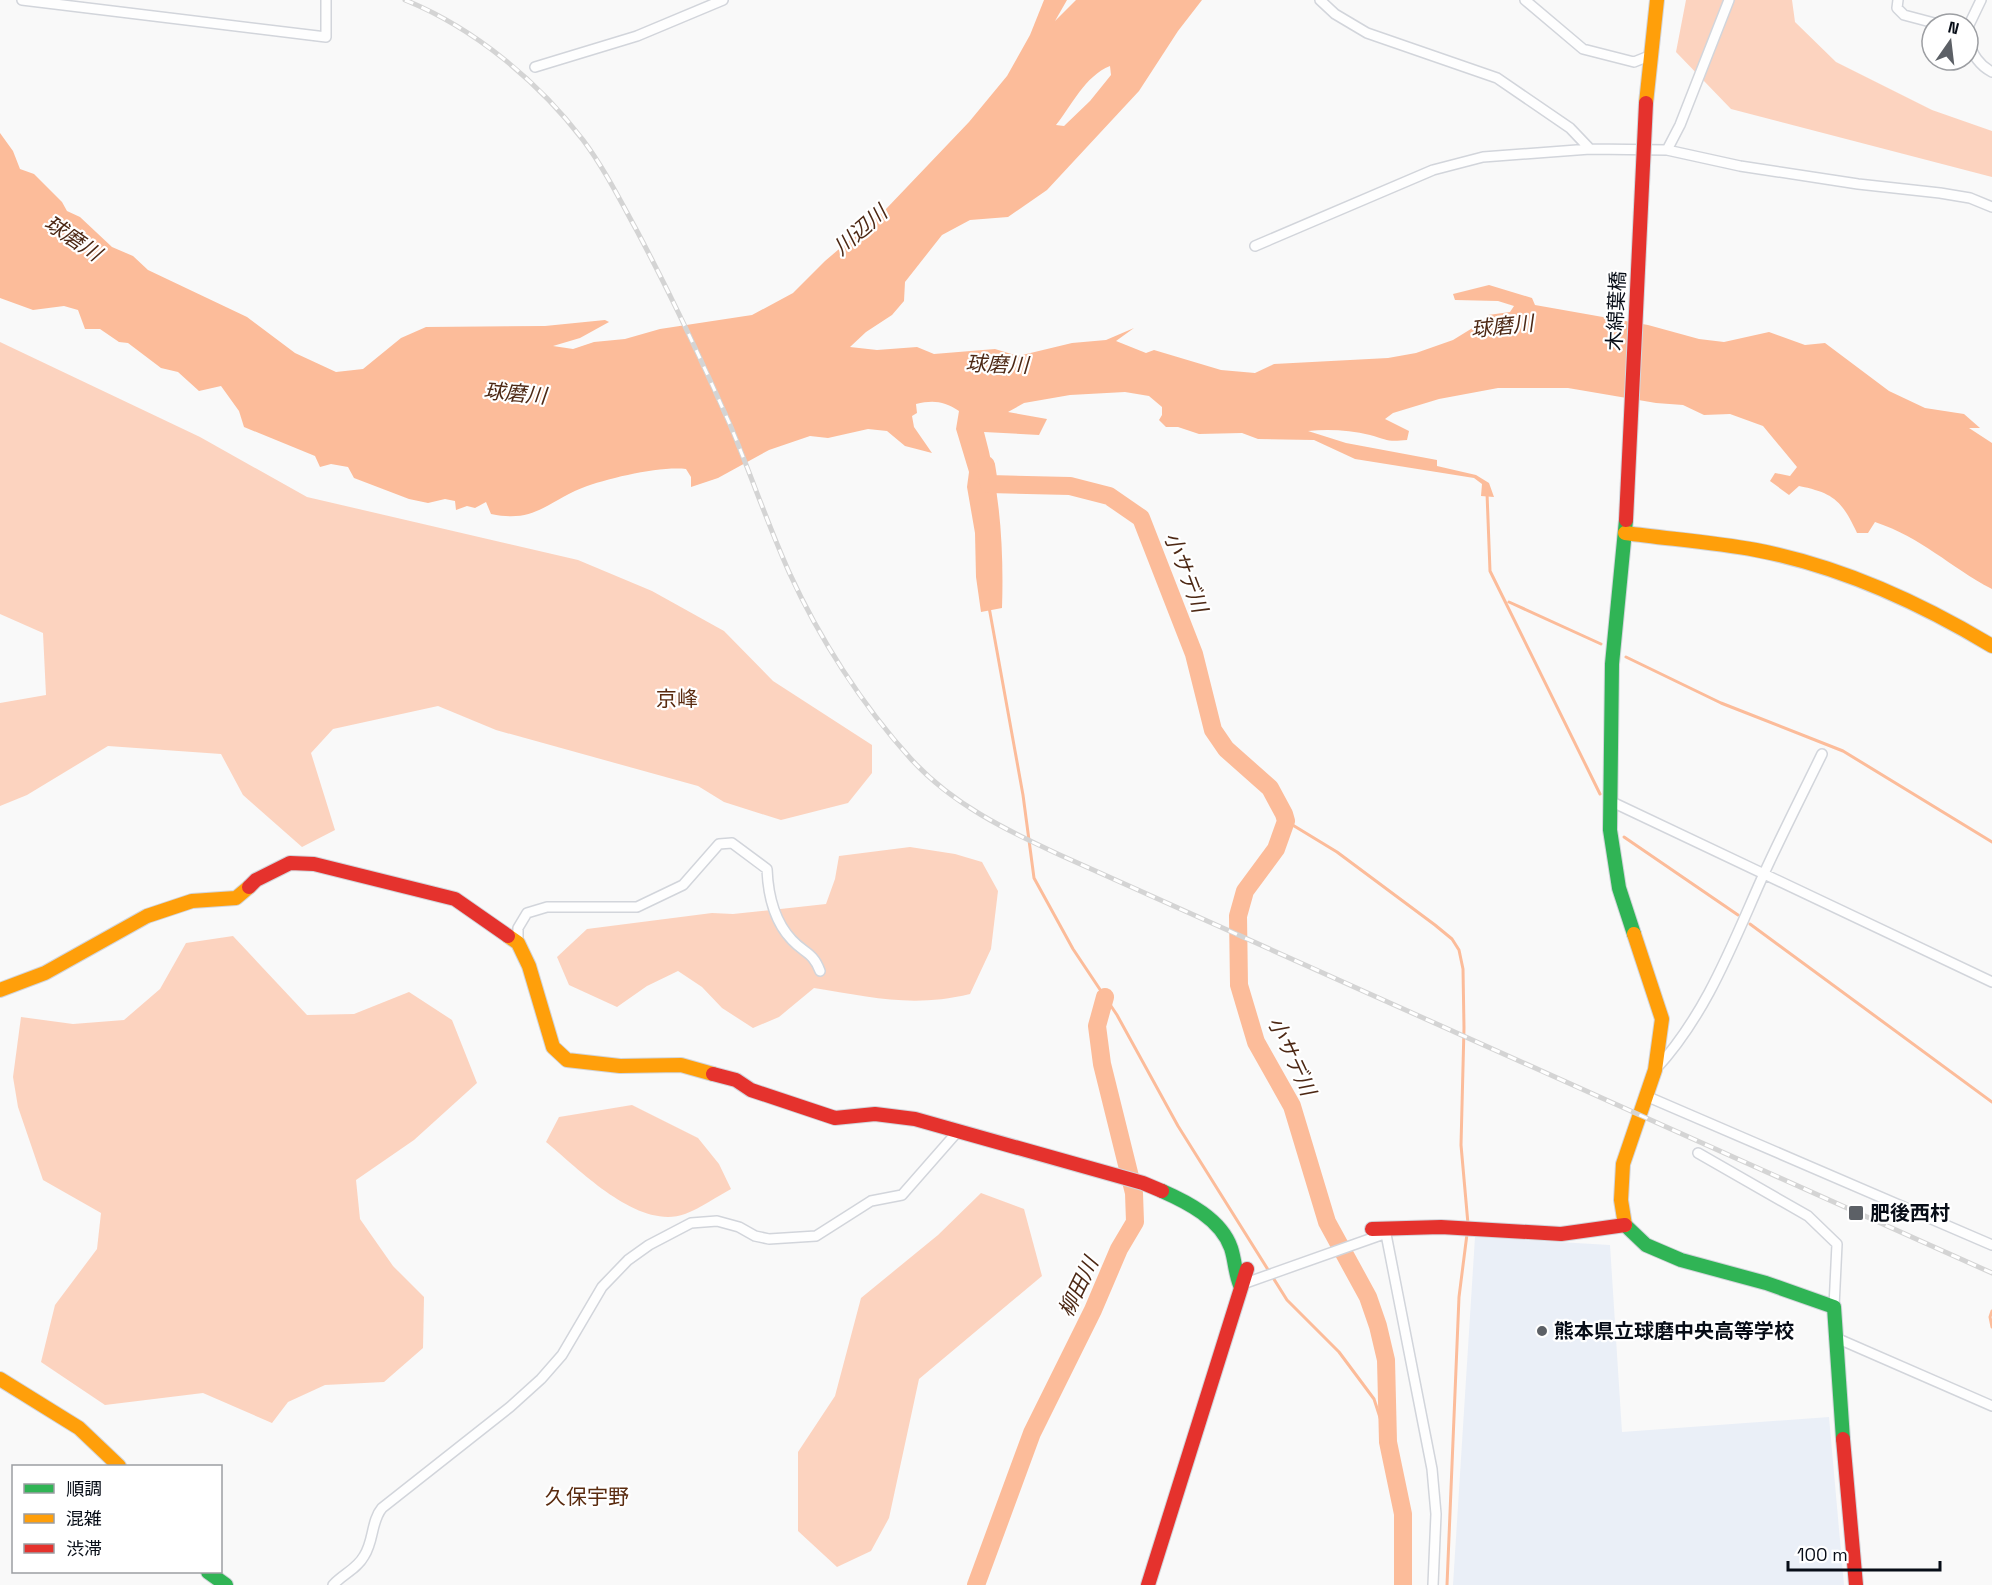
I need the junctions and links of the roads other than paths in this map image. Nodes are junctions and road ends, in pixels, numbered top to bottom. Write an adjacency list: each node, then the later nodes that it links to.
1 (22, 0): 2 (street)
2 (326, 0)
3 (723, 0): 12 (street)
4 (1320, 0): 14 (street)
5 (1525, 0): 10 (street)
6 (1657, 0): 10 (street, 木綿葉橋)
7 (1730, 0): 15 (street)
8 (1898, 0): 9 (street)
9 (1920, 19)
10 (1649, 56): 18 (street, 木綿葉橋, bridge)
11 (1980, 64): 13 (street)
12 (536, 67)
13 (1992, 72)
14 (1590, 149): 15 (street); 17 (street)
15 (1667, 150): 16 (street)
16 (1992, 207)
17 (1255, 246)
18 (1626, 527): 19 (street); 21 (street, 木綿葉橋)
19 (1992, 646)
20 (1822, 754): 22 (street)
21 (1610, 801): 22 (street); 27 (street, 木綿葉橋)
22 (1763, 876): 25 (street); 27 (street)
23 (518, 943): 24 (street); 26 (street); 29 (street)
24 (820, 971)
25 (1992, 982)
26 (0, 990)
27 (1655, 1070): 28 (street, 木綿葉橋)
28 (1646, 1096): 31 (street, 木綿葉橋); 33 (street)
29 (959, 1130): 35 (street); 43 (street)
30 (1698, 1153): 36 (street)
31 (1625, 1225): 32 (street); 36 (street)
32 (1379, 1229): 35 (street); 45 (street)
33 (1992, 1245)
34 (1247, 1269): 35 (street)
35 (1240, 1285): 44 (street)
36 (1834, 1307): 37 (street)
37 (1834, 1337): 39 (street); 46 (street)
38 (0, 1379): 40 (street)
39 (1992, 1406)
40 (117, 1465)
41 (209, 1573): 42 (street)
42 (226, 1585)
43 (333, 1585)
44 (1149, 1585)
45 (1433, 1585)
46 (1857, 1585)

